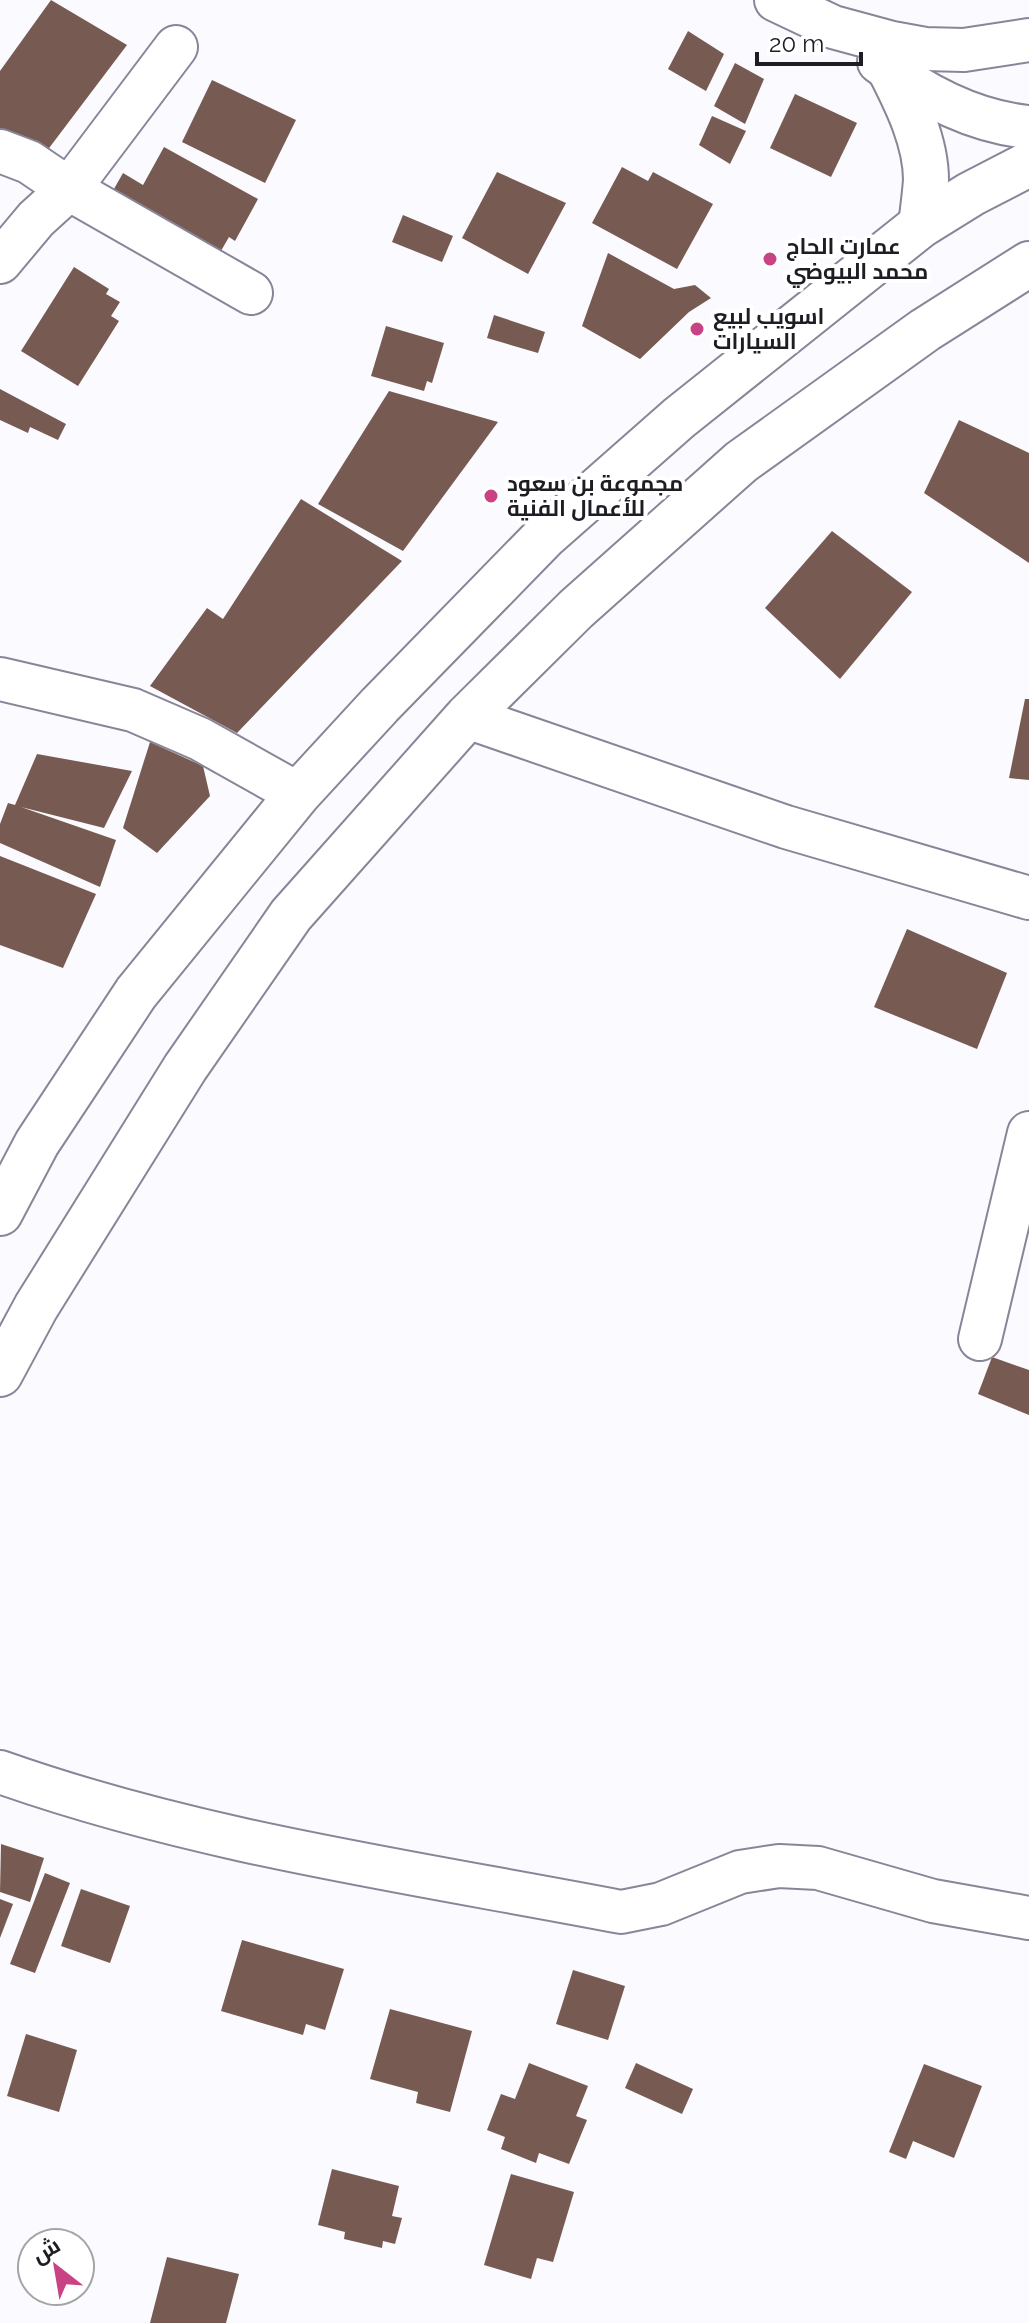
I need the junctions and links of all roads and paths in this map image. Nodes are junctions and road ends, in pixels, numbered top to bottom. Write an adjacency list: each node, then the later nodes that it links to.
1 (776, 0): 2 (street)
2 (833, 27): 3 (street); 5 (street)
3 (1029, 40)
4 (176, 47): 9 (street)
5 (890, 70): 6 (street); 10 (main road)
6 (1029, 127)
7 (0, 151): 9 (street)
8 (1029, 164): 10 (main road)
9 (69, 189): 11 (street); 13 (street)
10 (921, 225): 16 (main road)
11 (0, 262)
12 (1029, 264): 15 (main road)
13 (251, 293)
14 (0, 679): 16 (street)
15 (467, 717): 17 (street); 21 (main road)
16 (298, 794): 19 (main road)
17 (1029, 898)
18 (1029, 1133): 20 (street)
19 (0, 1213)
20 (980, 1339)
21 (0, 1374)
22 (0, 1772): 23 (street)
23 (1029, 1918)

